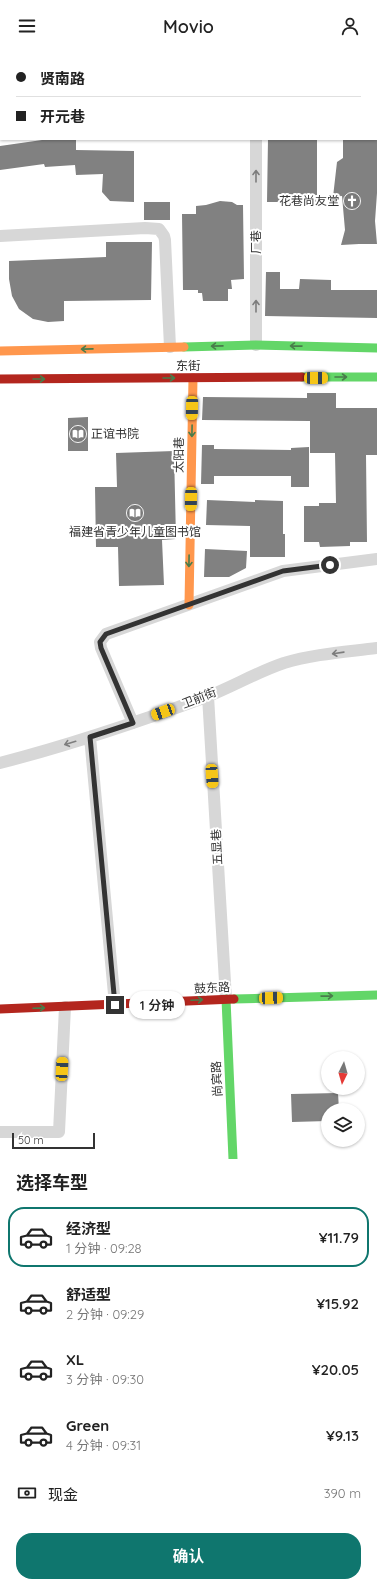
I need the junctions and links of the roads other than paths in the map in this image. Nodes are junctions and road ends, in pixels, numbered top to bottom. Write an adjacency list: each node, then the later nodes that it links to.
1 (256, 140): 3 (street, 厂巷, one-way to 1)
2 (0, 236): 5 (street)
3 (256, 345): 5 (street, 东街, one-way to 5); 6 (street, 东街, one-way to 3)
4 (0, 346): 7 (street)
5 (170, 347): 7 (street, 东街, one-way to 7)
6 (377, 348)
7 (0, 351)
8 (377, 377): 9 (street, 东街, one-way to 8)
9 (193, 378): 10 (street, 东街, one-way to 9); 12 (street, 太阳巷, one-way to 12)
10 (0, 379)
11 (377, 559): 12 (street)
12 (189, 605): 15 (street)
13 (377, 648): 14 (street, 卫前街, one-way to 14)
14 (208, 696): 15 (street, 卫前街); 19 (street, 五显巷)
15 (133, 723): 16 (street, 卫前街)
16 (90, 737): 17 (street, 卫前街, one-way to 17); 20 (street)
17 (0, 763)
18 (377, 995): 19 (street, 鼓东路, one-way to 18)
19 (226, 999): 20 (street, 鼓东路, one-way to 19); 24 (street, 尚宾路)
20 (115, 1005): 21 (street, 鼓东路)
21 (64, 1007): 22 (street, 鼓东路, one-way to 21); 23 (street)
22 (0, 1010)
23 (0, 1132)
24 (233, 1159)

